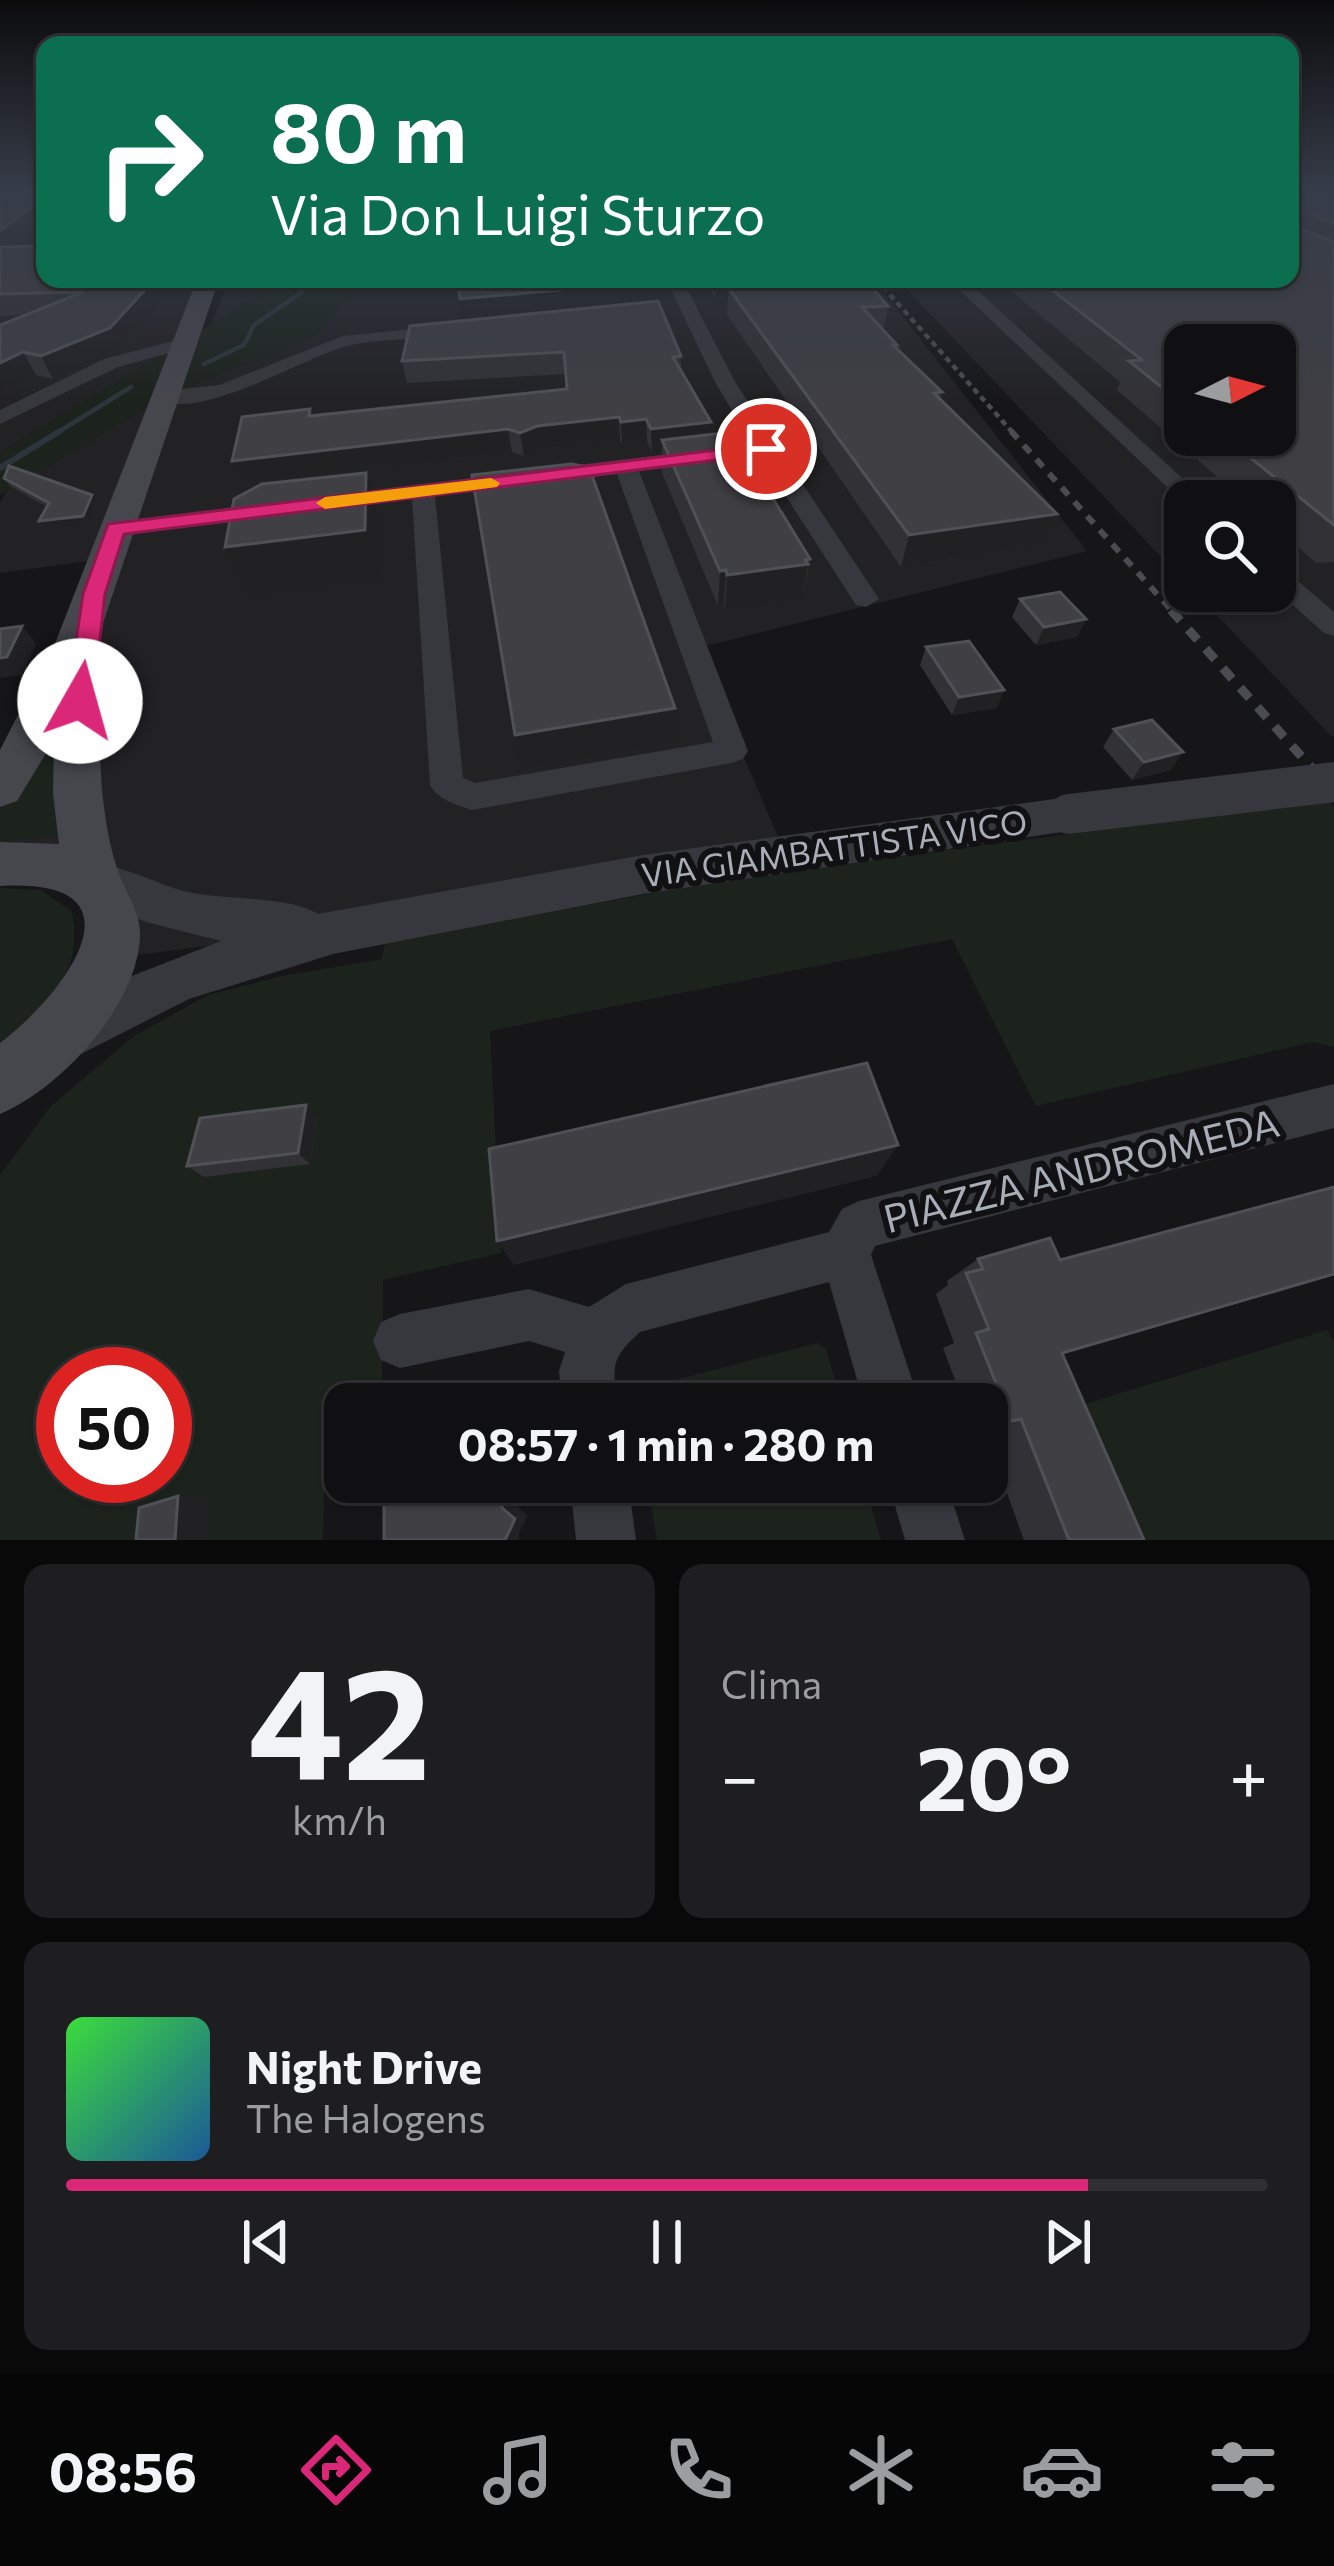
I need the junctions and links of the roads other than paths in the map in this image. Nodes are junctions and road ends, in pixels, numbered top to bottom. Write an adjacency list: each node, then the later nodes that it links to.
1 (205, 288): 5 (main road)
2 (679, 288): 8 (street)
3 (966, 288): 10 (street)
4 (467, 329): 6 (street)
5 (183, 346): 6 (main road); 7 (street)
6 (165, 394): 12 (main road)
7 (0, 418)
8 (766, 449): 9 (street); 15 (street)
9 (613, 462): 11 (street); 11 (street)
10 (1172, 480)
11 (424, 491): 12 (street)
12 (115, 529): 13 (main road)
13 (94, 594): 18 (main road); 20 (main road)
14 (1296, 595): 16 (street)
15 (866, 599)
16 (1327, 624)
17 (1334, 782): 21 (street, VIA GIAMBATTISTA VICO, bridge)
18 (0, 788)
19 (0, 864): 20 (main road)
20 (94, 881): 21 (street, VIA GIAMBATTISTA VICO); 22 (main road)
21 (337, 929): 22 (street, VIA GIAMBATTISTA VICO)
22 (20, 1067): 24 (main road)
23 (1334, 1106): 25 (street, PIAZZA ANDROMEDA)
24 (0, 1108)
25 (845, 1253): 26 (street, PIAZZA ANDROMEDA); 29 (street, PIAZZA ANDROMEDA)
26 (596, 1336): 27 (street); 28 (street)
27 (400, 1342)
28 (587, 1383)
29 (885, 1383)
30 (602, 1503): 32 (street)
31 (924, 1503): 33 (street)
32 (606, 1540)
33 (935, 1540)

